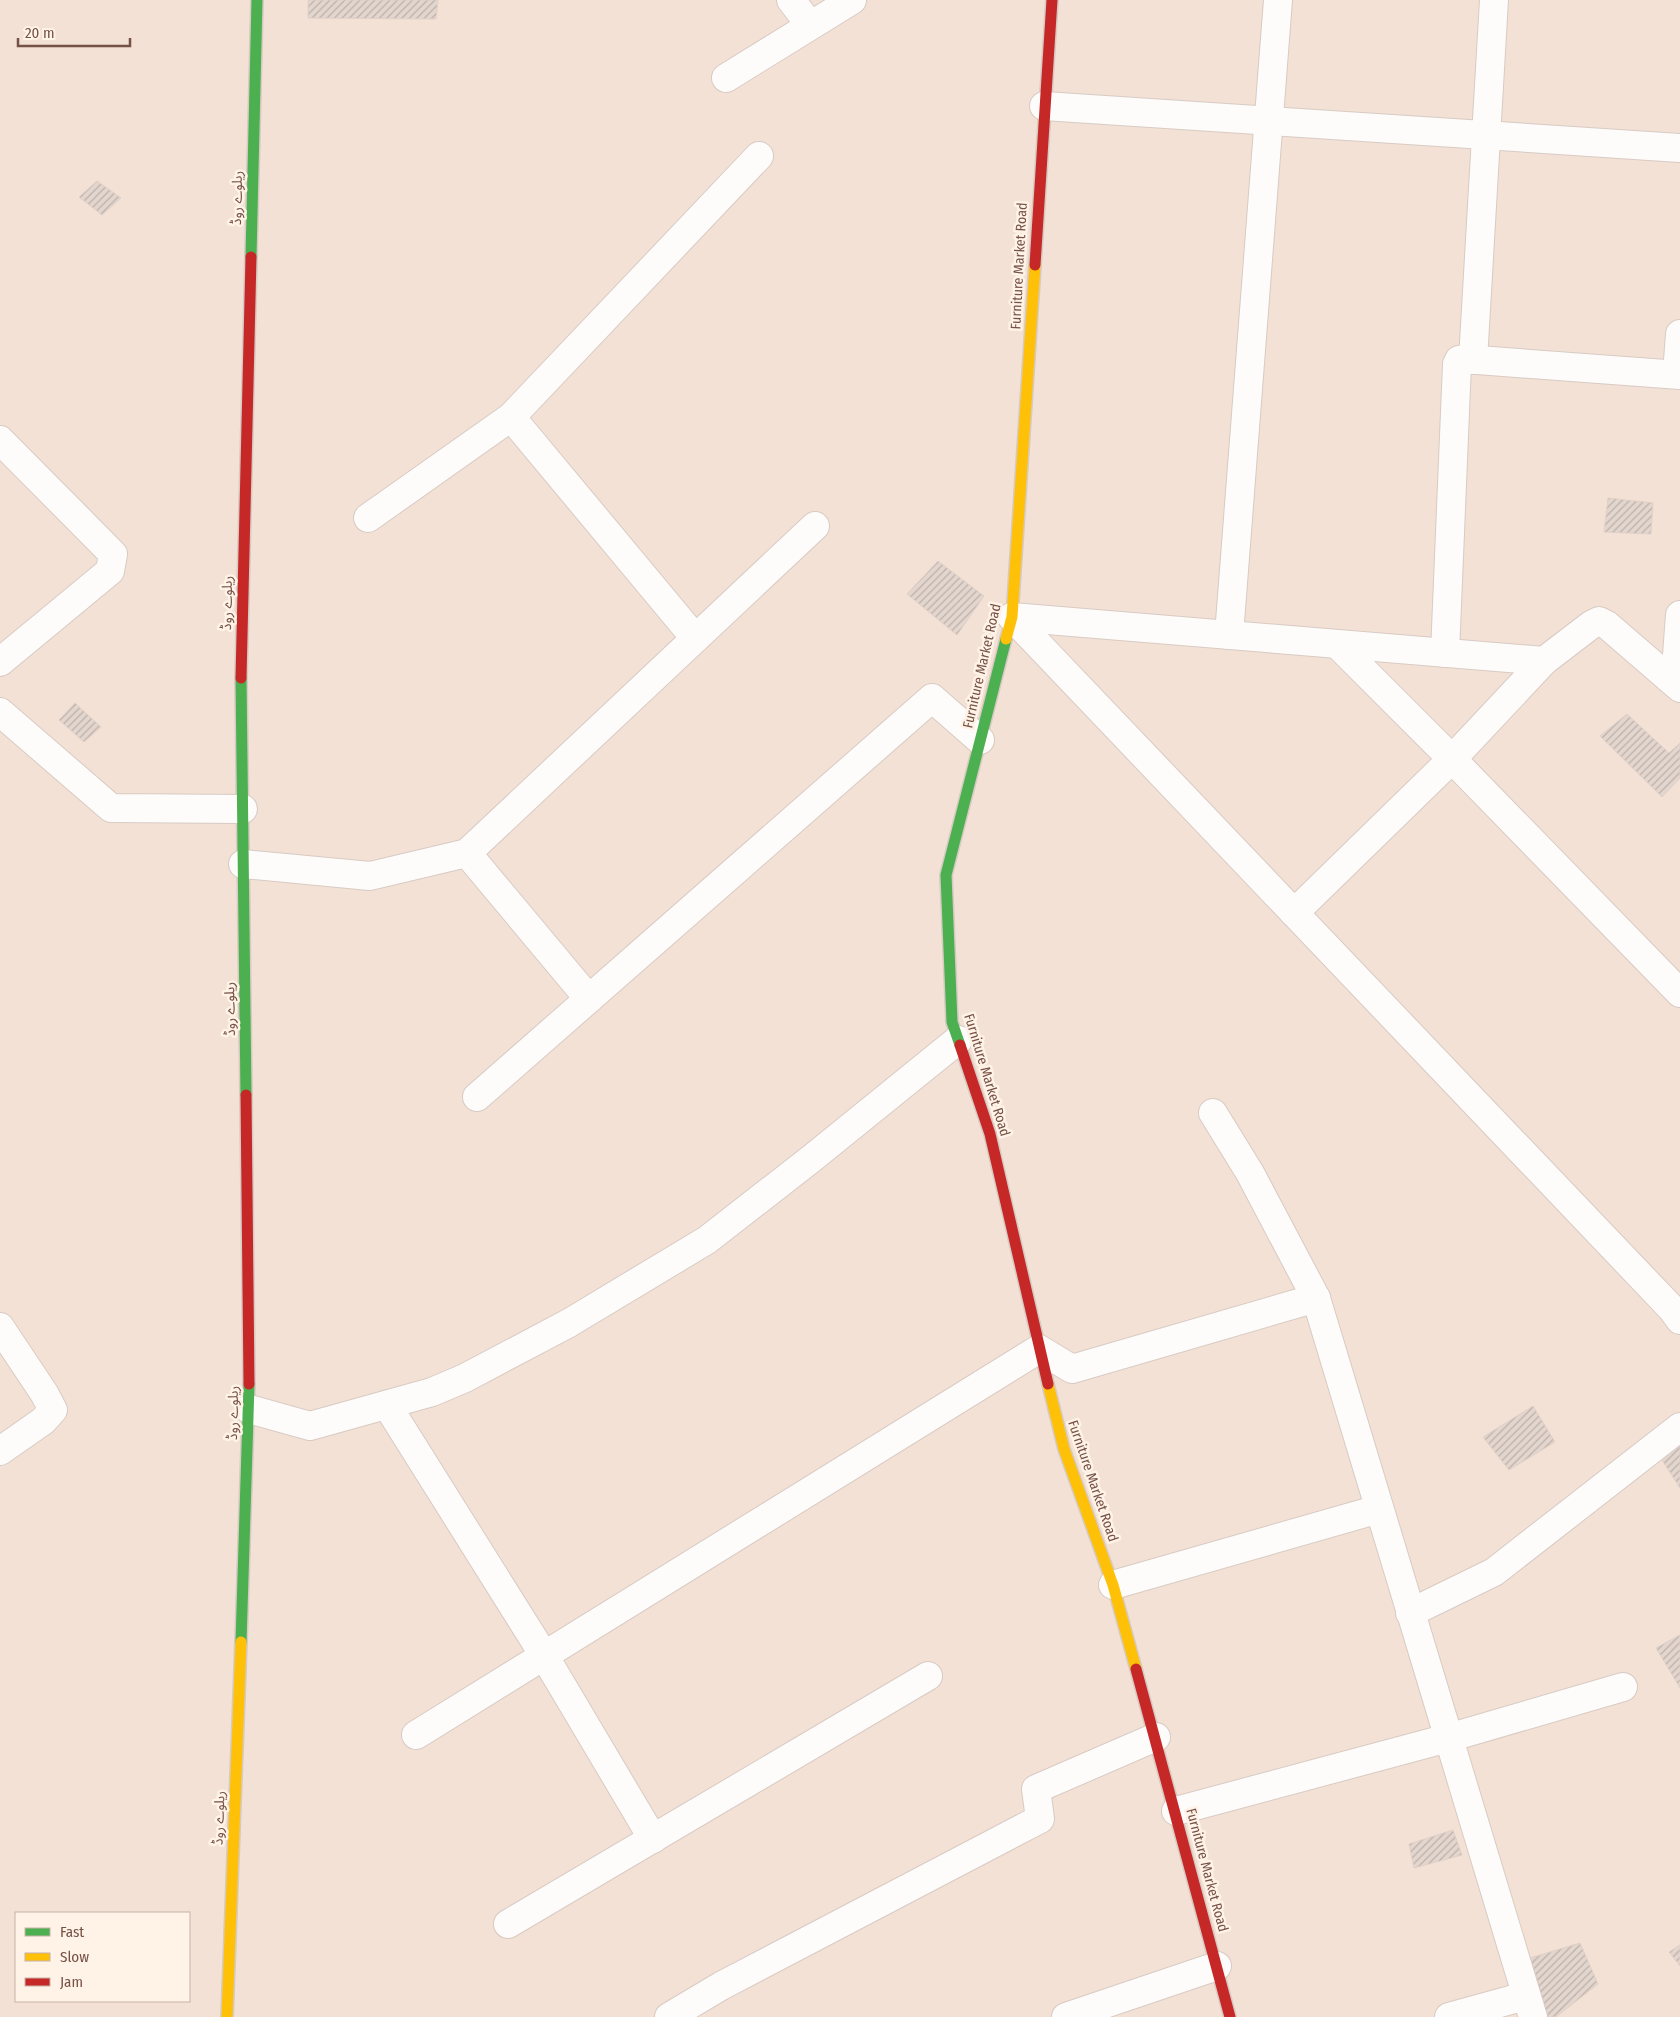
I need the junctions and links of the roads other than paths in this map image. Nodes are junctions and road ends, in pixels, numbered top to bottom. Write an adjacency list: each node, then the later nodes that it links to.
1 (257, 0): 33 (street, ریلوے روڈ)
2 (791, 0): 7 (street)
3 (852, 0): 7 (street)
4 (1052, 0): 9 (street, Furniture Market Road)
5 (1278, 0): 10 (street)
6 (1494, 0): 11 (street)
7 (810, 25): 8 (street)
8 (726, 78)
9 (1044, 106): 10 (street); 22 (street, Furniture Market Road)
10 (1268, 121): 11 (street); 23 (street)
11 (1486, 135): 12 (street); 15 (street)
12 (1680, 148)
13 (759, 156): 17 (street)
14 (1680, 334): 16 (street)
15 (1473, 360): 16 (street); 26 (street)
16 (1679, 374)
17 (511, 417): 19 (street); 24 (street)
18 (0, 440): 28 (street)
19 (368, 518)
20 (815, 526): 24 (street)
21 (1680, 615): 29 (street)
22 (1012, 617): 23 (street); 31 (street, Furniture Market Road); 36 (street)
23 (1229, 635): 25 (street)
24 (695, 638): 34 (street)
25 (1337, 644): 26 (street); 32 (street)
26 (1446, 653): 27 (street)
27 (1544, 661): 29 (street); 32 (street)
28 (0, 662)
29 (1677, 685)
30 (0, 712): 33 (street)
31 (980, 740): 38 (street); 39 (street, Furniture Market Road)
32 (1452, 759): 36 (street); 37 (street)
33 (243, 809): 35 (street, ریلوے روڈ)
34 (467, 854): 35 (street); 38 (street)
35 (243, 864): 47 (street, ریلوے روڈ)
36 (1294, 913): 43 (street)
37 (1680, 993)
38 (588, 999): 40 (street)
39 (958, 1040): 45 (street, Furniture Market Road); 46 (street)
40 (476, 1097)
41 (1213, 1113): 42 (street)
42 (1316, 1298): 45 (street); 50 (street)
43 (1680, 1320)
44 (0, 1327): 49 (street)
45 (1039, 1349): 51 (street, Furniture Market Road); 53 (street)
46 (387, 1405): 47 (street); 53 (street)
47 (249, 1409): 64 (street, ریلوے روڈ)
48 (1680, 1427): 52 (street)
49 (0, 1451)
50 (1379, 1509): 51 (street); 52 (street)
51 (1113, 1585): 57 (street, Furniture Market Road)
52 (1410, 1613): 58 (street)
53 (545, 1657): 56 (street); 60 (street)
54 (928, 1676): 60 (street)
55 (1623, 1687): 58 (street)
56 (416, 1736)
57 (1156, 1737): 59 (street, Furniture Market Road); 65 (street)
58 (1448, 1738): 59 (street); 63 (street)
59 (1176, 1811): 62 (street, Furniture Market Road)
60 (653, 1839): 61 (street)
61 (508, 1924)
62 (1217, 1966): 66 (street); 67 (street, Furniture Market Road)
63 (1529, 2007): 68 (street)
64 (227, 2017)
65 (669, 2017)
66 (1066, 2017)
67 (1230, 2017)
68 (1449, 2017)

